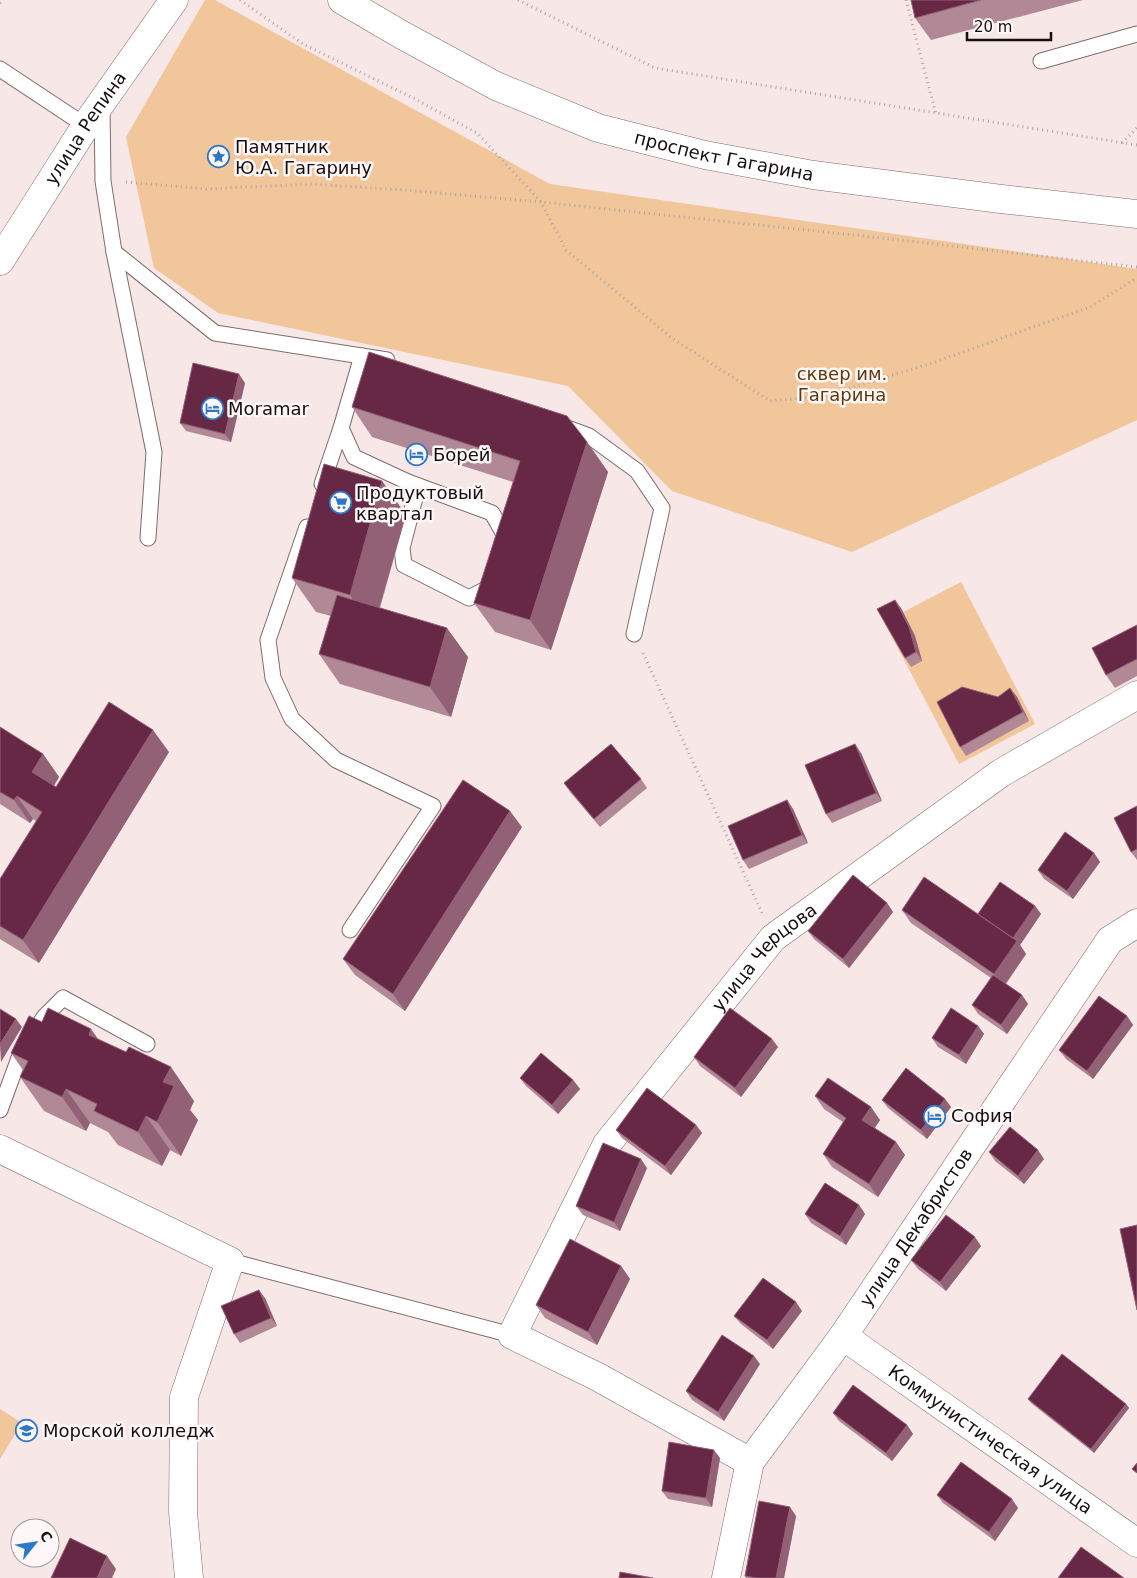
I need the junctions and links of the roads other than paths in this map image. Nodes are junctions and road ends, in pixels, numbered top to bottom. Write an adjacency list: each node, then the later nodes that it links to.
1 (174, 0): 6 (street, улица Репина)
2 (342, 0): 8 (street, проспект Гагарина)
3 (1137, 34): 4 (lane)
4 (1041, 61)
5 (0, 69): 7 (lane)
6 (102, 101): 7 (street, улица Репина); 9 (lane)
7 (86, 126): 10 (street, улица Репина)
8 (1137, 214)
9 (114, 252): 11 (lane); 16 (lane)
10 (0, 261)
11 (362, 356): 12 (lane); 14 (lane)
12 (398, 364)
13 (552, 422): 19 (lane)
14 (341, 428): 15 (lane); 22 (lane)
15 (408, 482): 17 (lane); 18 (lane)
16 (148, 538)
17 (499, 553)
18 (494, 570)
19 (634, 634)
20 (1137, 695): 27 (street, улица Черцова)
21 (1137, 923): 28 (street, улица Декабристов)
22 (350, 930)
23 (147, 1044): 24 (lane)
24 (0, 1110)
25 (0, 1149): 26 (street)
26 (230, 1261): 27 (lane); 31 (street)
27 (512, 1336): 29 (street)
28 (843, 1336): 29 (street, улица Декабристов); 30 (street, Коммунистическая улица)
29 (750, 1462): 32 (street, улица Декабристов)
30 (1137, 1543)
31 (188, 1578)
32 (726, 1578)

